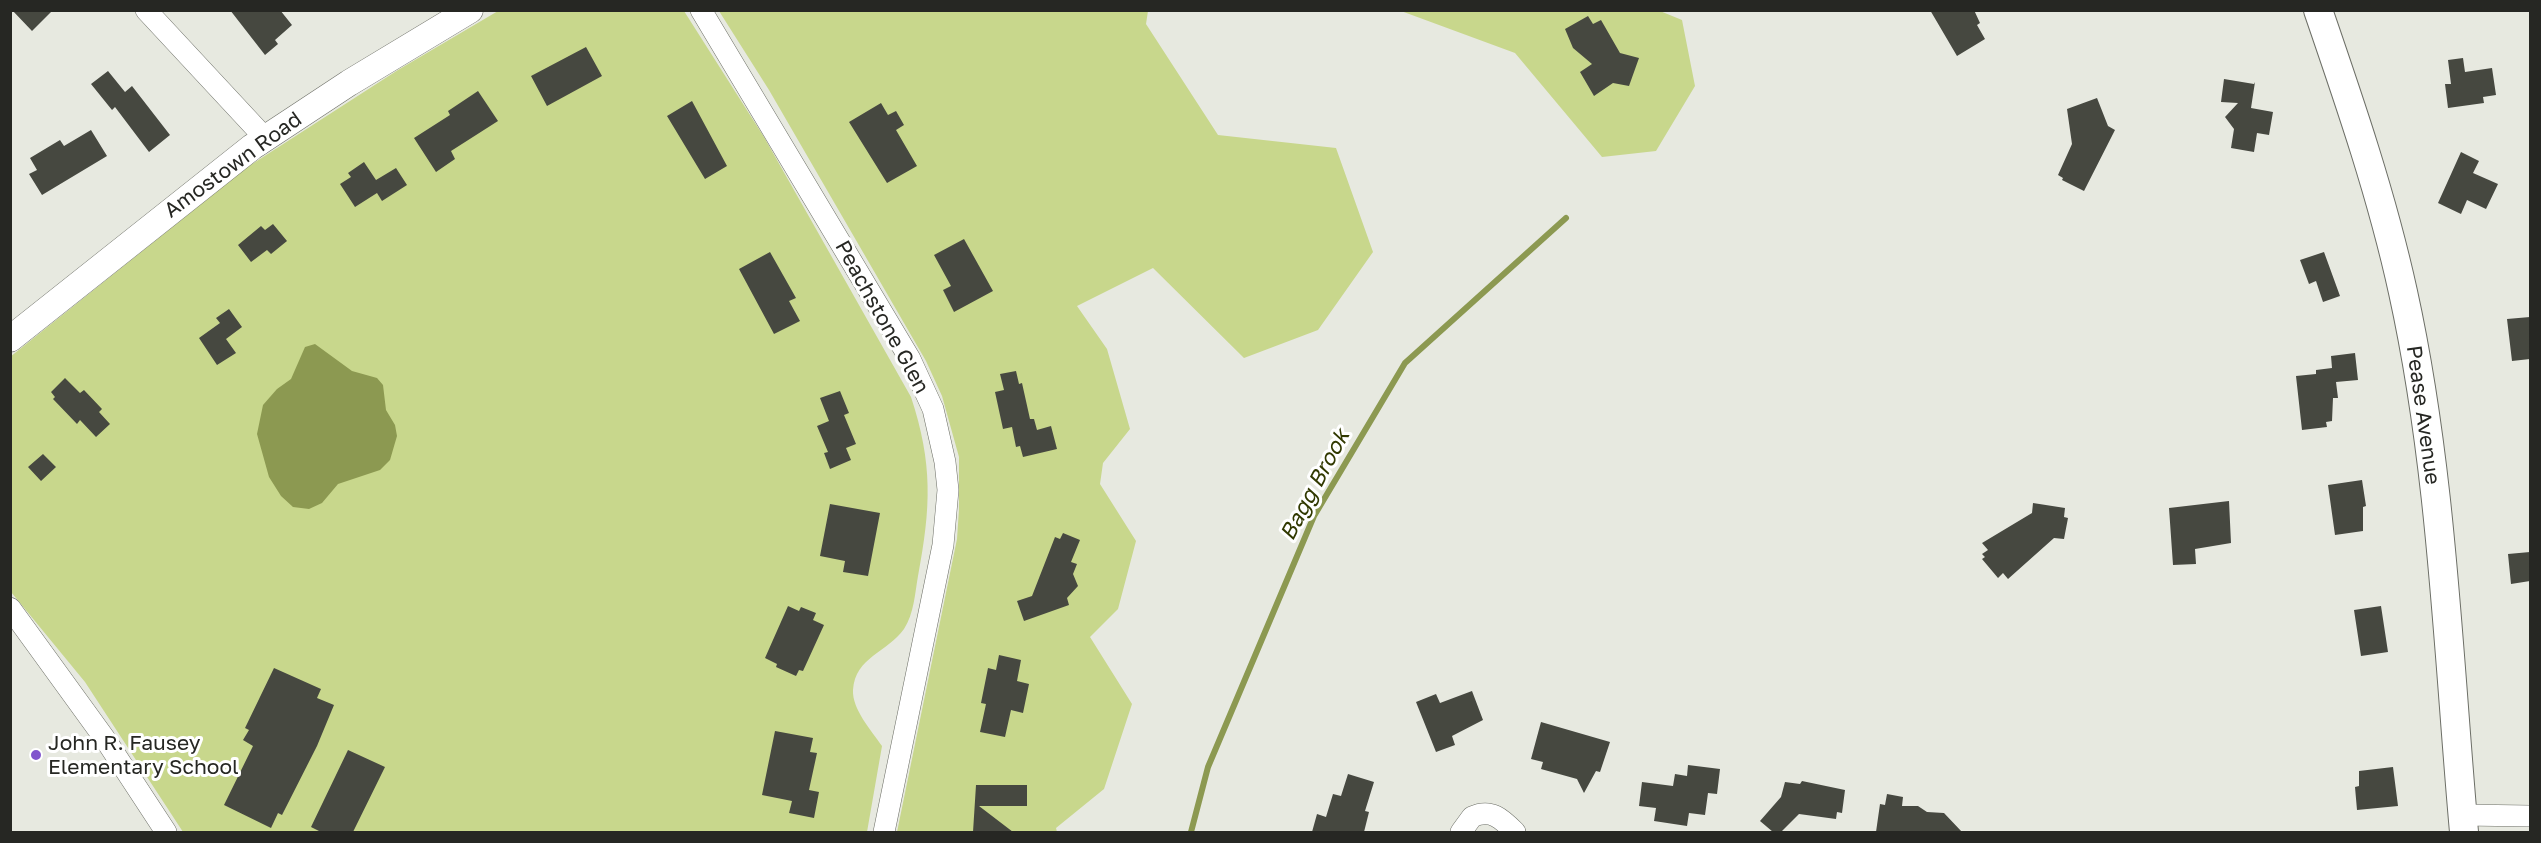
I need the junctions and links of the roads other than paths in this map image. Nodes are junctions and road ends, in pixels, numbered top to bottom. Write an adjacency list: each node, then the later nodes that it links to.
1 (146, 10): 5 (street)
2 (470, 10): 5 (street, Amostown Road)
3 (701, 10): 11 (street, Peachstone Glen)
4 (2318, 10): 9 (main road, Pease Avenue)
5 (264, 138): 6 (street, Amostown Road)
6 (10, 339)
7 (10, 608): 10 (street)
8 (2530, 816): 9 (street)
9 (2464, 824)
10 (166, 832)
11 (884, 832)
12 (1461, 832): 13 (street)
13 (1515, 832)

